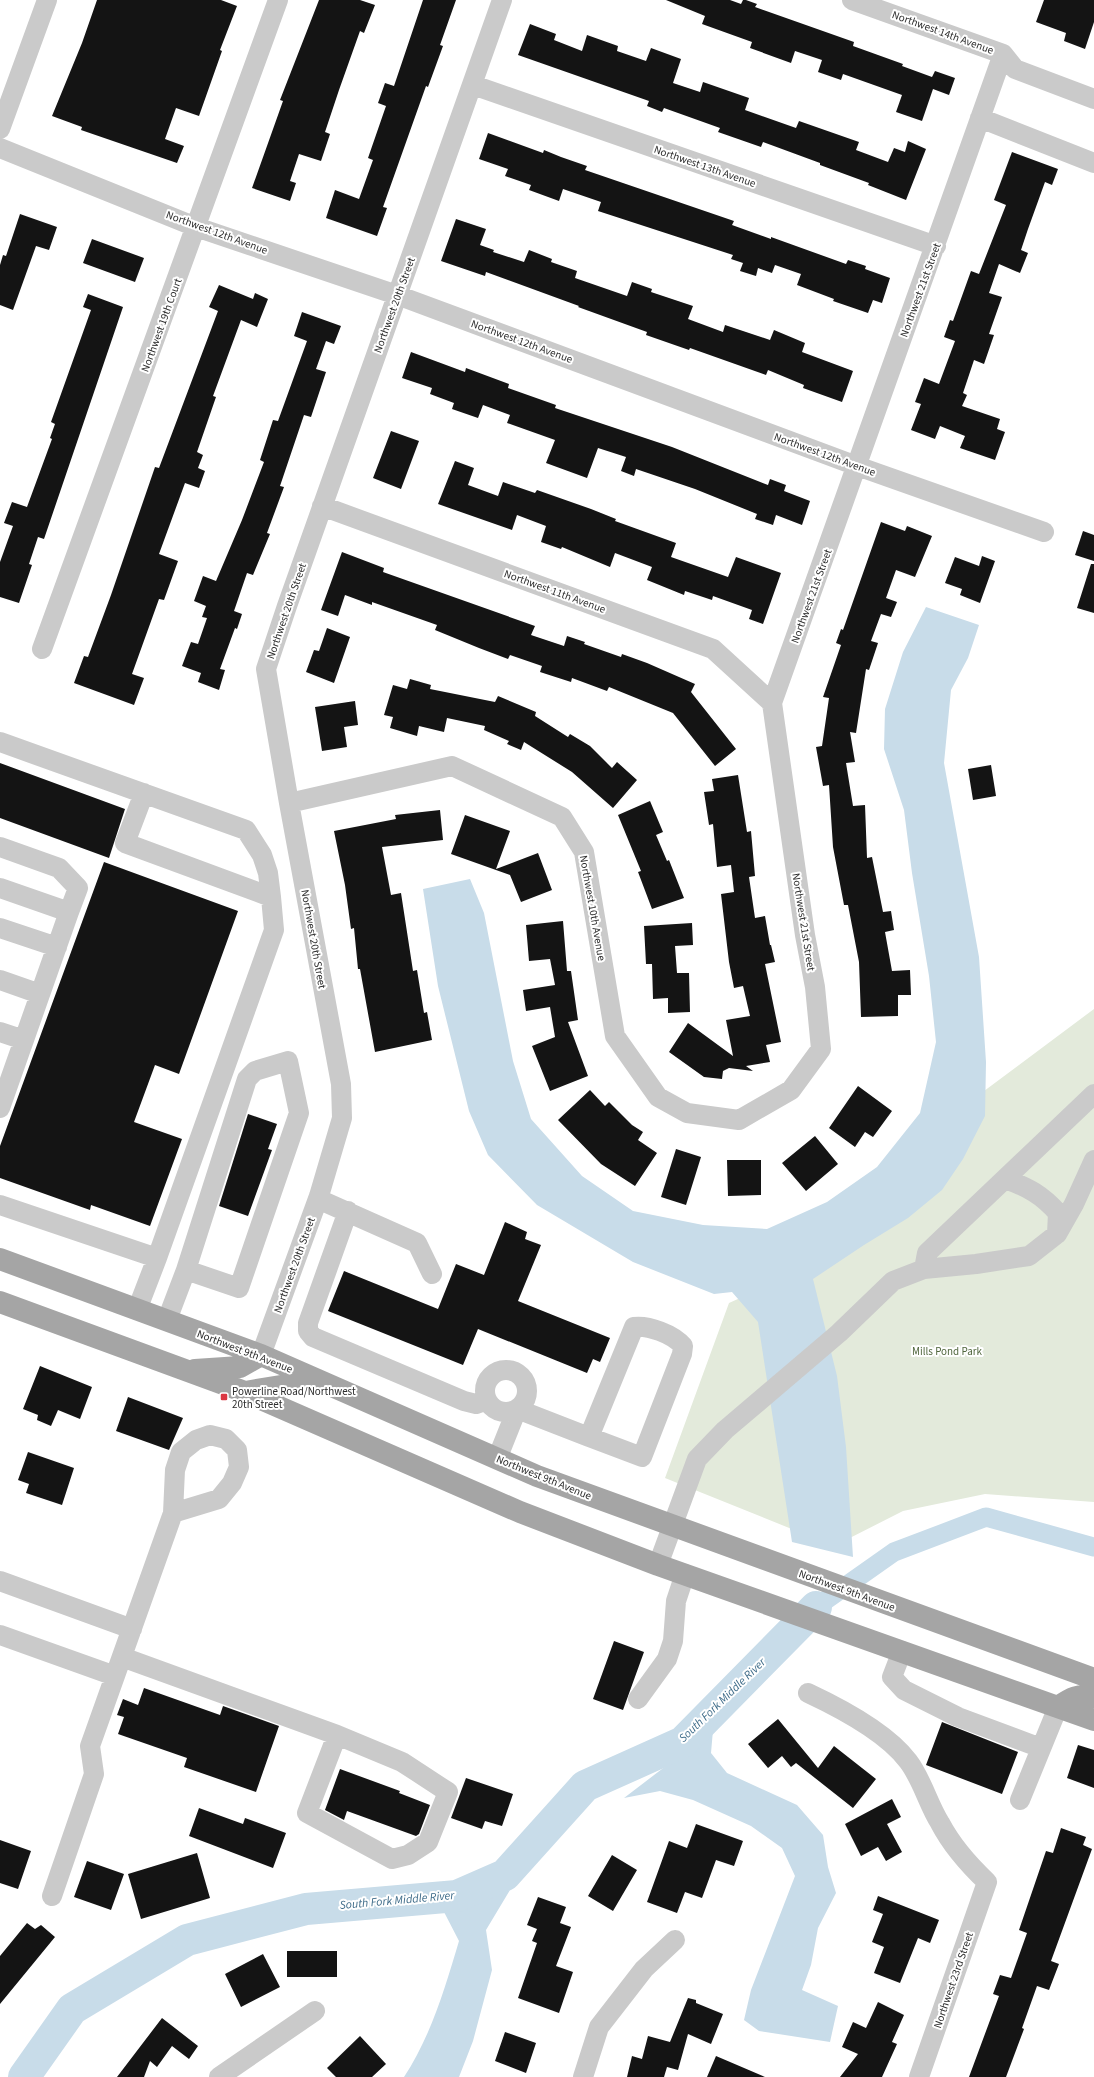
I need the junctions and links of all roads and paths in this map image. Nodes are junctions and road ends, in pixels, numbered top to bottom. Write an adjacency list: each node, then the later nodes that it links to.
1 (47, 0): 9 (street)
2 (278, 0): 12 (street, Northwest 19th Court)
3 (502, 0): 6 (street, Northwest 20th Street)
4 (852, 0): 5 (street, Northwest 14th Avenue)
5 (1003, 54): 7 (street, Northwest 14th Avenue); 8 (street, Northwest 21st Street)
6 (473, 85): 13 (street, Northwest 13th Avenue); 14 (street, Northwest 20th Street)
7 (1094, 100)
8 (980, 118): 11 (street); 13 (street, Northwest 21st Street)
9 (0, 129)
10 (0, 148): 12 (street, Northwest 12th Avenue)
11 (1094, 163)
12 (196, 227): 14 (street, Northwest 12th Avenue); 18 (street, Northwest 19th Court)
13 (936, 246): 15 (street, Northwest 21st Street)
14 (397, 295): 15 (street, Northwest 12th Avenue); 16 (street, Northwest 20th Street)
15 (857, 466): 17 (street, Northwest 12th Avenue); 19 (street, Northwest 21st Street)
16 (322, 506): 19 (street, Northwest 11th Avenue); 22 (street, Northwest 20th Street)
17 (1044, 532)
18 (42, 649)
19 (772, 703): 36 (street, Northwest 21st Street)
20 (0, 742): 21 (street)
21 (144, 793): 25 (street); 25 (street)
22 (289, 803): 36 (street, Northwest 10th Avenue); 39 (street, Northwest 20th Street)
23 (0, 847): 26 (street)
24 (0, 888): 26 (street)
25 (271, 897): 43 (street)
26 (69, 912): 28 (street)
27 (0, 928): 28 (street)
28 (57, 947): 30 (street)
29 (0, 980): 30 (street)
30 (40, 994): 32 (street)
31 (0, 1032): 32 (street)
32 (24, 1040): 33 (street)
33 (6, 1074): 35 (street)
34 (1094, 1094): 38 (street)
35 (0, 1108)
36 (739, 1120)
37 (1094, 1160): 42 (street)
38 (1005, 1179): 42 (street); 45 (street)
39 (318, 1199): 41 (street); 51 (street, Northwest 20th Street)
40 (0, 1205): 43 (street)
41 (348, 1211): 47 (street); 55 (street)
42 (1057, 1234): 45 (street)
43 (157, 1258): 49 (street)
44 (0, 1259): 49 (main road, Northwest 9th Avenue)
45 (924, 1269): 60 (street)
46 (186, 1270): 46 (street); 50 (street)
47 (432, 1274)
48 (0, 1302): 52 (main road)
49 (137, 1310): 50 (main road, Northwest 9th Avenue)
50 (167, 1320): 51 (main road, Northwest 9th Avenue)
51 (261, 1355): 52 (main road); 53 (main road, Northwest 9th Avenue)
52 (188, 1370): 54 (main road)
53 (318, 1380): 54 (main road); 58 (main road, Northwest 9th Avenue)
54 (245, 1392): 61 (main road)
55 (487, 1400): 56 (street); 56 (street)
56 (517, 1409): 57 (street); 58 (street)
57 (589, 1437): 57 (street)
58 (497, 1458): 60 (main road, Northwest 9th Avenue)
59 (173, 1513): 64 (street)
60 (672, 1526): 61 (street); 69 (main road, Northwest 9th Avenue)
61 (658, 1564): 62 (main road)
62 (685, 1574): 66 (main road); 72 (street)
63 (0, 1581): 64 (street)
64 (132, 1629): 67 (street)
65 (0, 1635): 68 (street)
66 (902, 1651): 73 (main road); 76 (street)
67 (122, 1657): 68 (street); 75 (street)
68 (115, 1676): 78 (street)
69 (1094, 1679)
70 (808, 1694): 83 (street, Northwest 23rd Street)
71 (1094, 1697): 73 (main road)
72 (638, 1699)
73 (1058, 1707): 74 (main road); 76 (street)
74 (1094, 1720)
75 (336, 1735): 75 (street)
76 (1042, 1748): 77 (street)
77 (1020, 1800)
78 (52, 1896)
79 (675, 1940): 82 (street)
80 (315, 2011): 81 (street)
81 (219, 2077)
82 (583, 2077)
83 (919, 2077)

